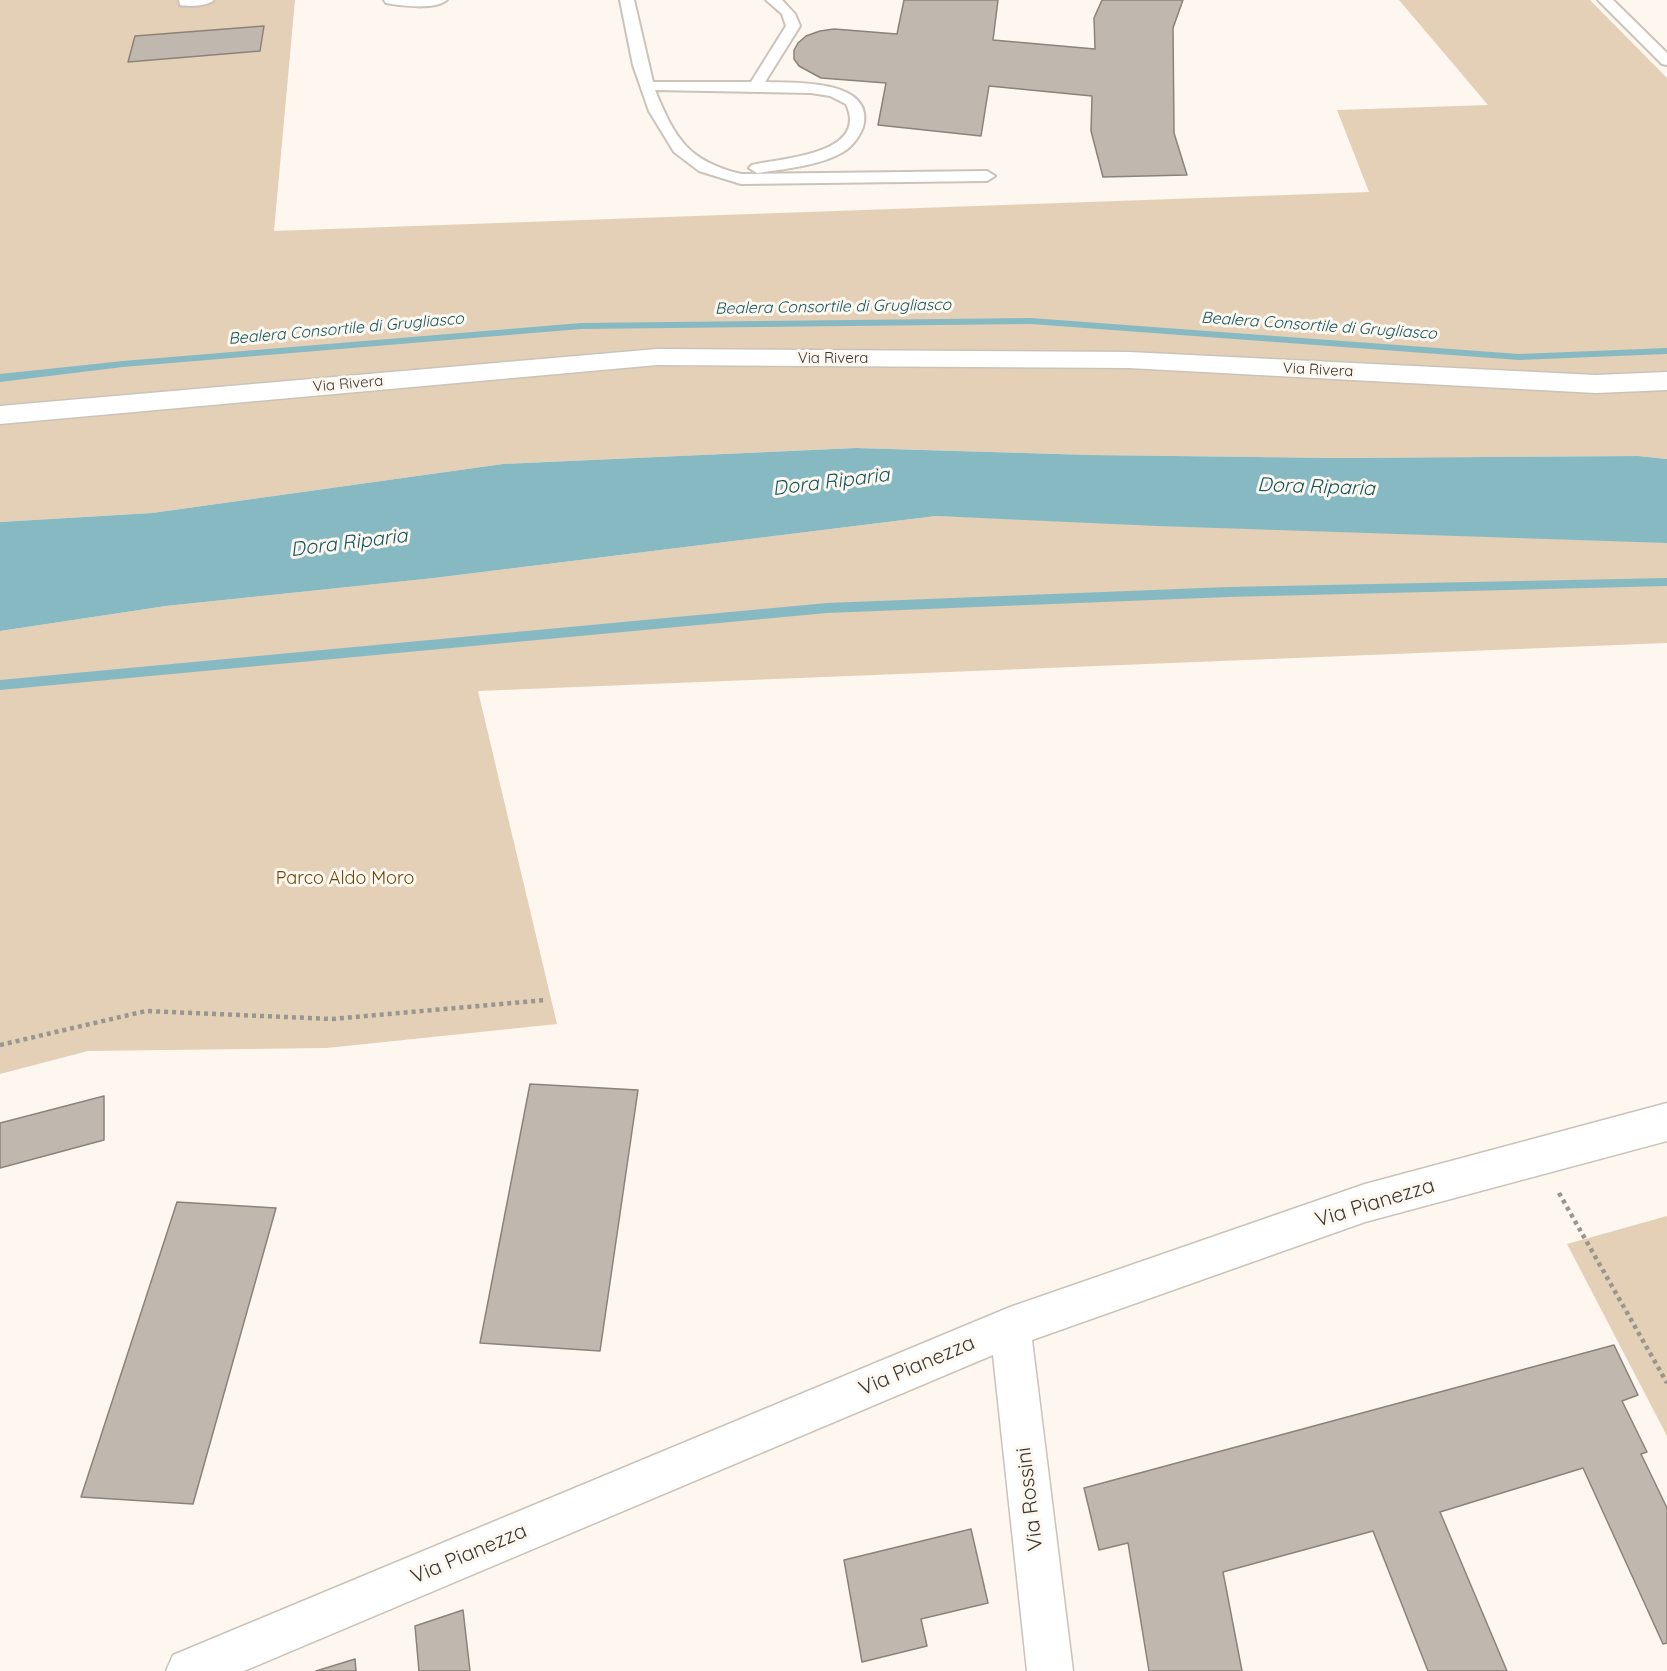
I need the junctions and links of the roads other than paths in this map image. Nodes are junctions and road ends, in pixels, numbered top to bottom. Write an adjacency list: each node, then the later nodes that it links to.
1 (186, 0): 2 (lane)
2 (207, 0)
3 (391, 0): 4 (lane)
4 (440, 0)
5 (627, 0): 9 (lane)
6 (773, 0): 10 (lane)
7 (1605, 0): 8 (lane)
8 (1667, 61)
9 (648, 87): 10 (lane); 11 (lane)
10 (755, 87): 11 (lane)
11 (720, 174): 12 (lane)
12 (987, 176)
13 (1667, 381): 14 (street, Via Rivera)
14 (0, 415)
15 (1667, 1122): 16 (street, Via Pianezza)
16 (1010, 1327): 17 (street, Via Pianezza); 18 (street, Via Rossini)
17 (189, 1671)
18 (1050, 1671)

